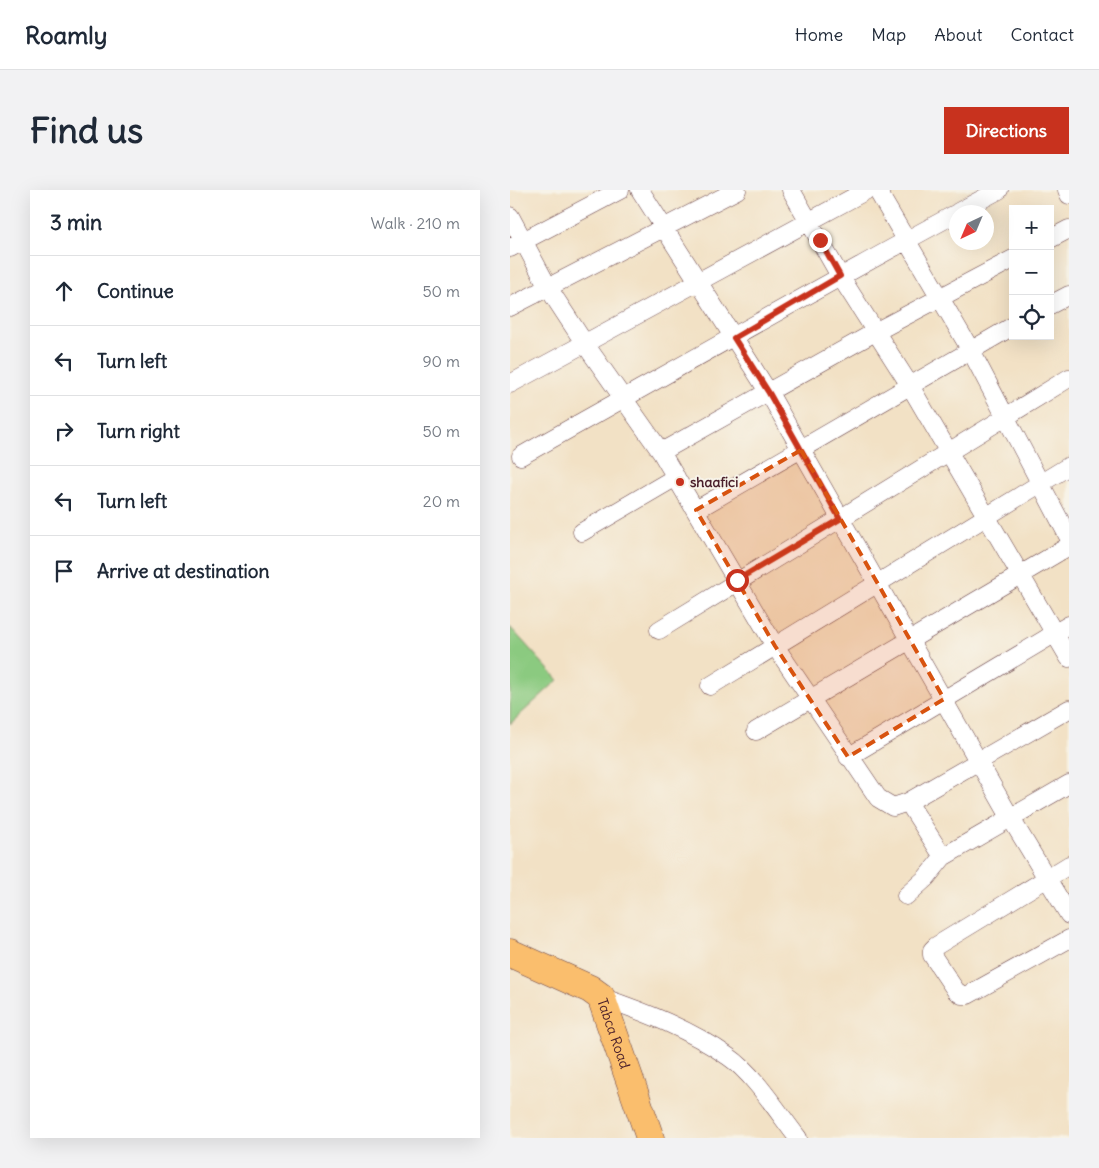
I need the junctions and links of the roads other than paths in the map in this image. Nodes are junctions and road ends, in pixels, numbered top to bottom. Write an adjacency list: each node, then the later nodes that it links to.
1 (620, 190): 18 (street)
2 (640, 190): 14 (street)
3 (737, 190): 14 (street)
4 (792, 190): 13 (street)
5 (867, 190): 13 (street)
6 (877, 190): 17 (street)
7 (999, 190): 10 (street)
8 (1067, 190): 9 (street)
9 (1069, 195)
10 (972, 205)
11 (510, 216): 18 (street)
12 (949, 217): 17 (street)
13 (810, 220): 20 (street); 21 (street)
14 (664, 229): 21 (street); 22 (street)
15 (1069, 229): 16 (street)
16 (1054, 237)
17 (906, 241): 20 (street); 24 (street)
18 (517, 245): 22 (street)
19 (1009, 261): 24 (street)
20 (840, 276): 28 (street); 29 (street)
21 (699, 282): 29 (street); 30 (street)
22 (549, 289): 26 (street); 30 (street)
23 (1069, 295): 25 (street)
24 (941, 298): 28 (street); 31 (street)
25 (1054, 303)
26 (510, 307)
27 (1009, 328): 31 (street)
28 (877, 331): 34 (street); 35 (street)
29 (734, 338): 35 (street); 36 (street)
30 (584, 344): 33 (street); 36 (street)
31 (970, 349): 34 (street); 37 (street)
32 (1069, 378): 37 (street)
33 (510, 384)
34 (909, 384): 38 (street); 40 (street)
35 (769, 393): 38 (street); 39 (street)
36 (624, 399): 39 (street); 41 (street)
37 (1006, 416): 40 (street); 44 (street)
38 (801, 450): 45 (street); 47 (street)
39 (661, 452): 43 (street)
40 (948, 453): 46 (street); 47 (street)
41 (521, 456)
42 (1069, 466): 44 (street)
43 (676, 477): 45 (street); 48 (street)
44 (1039, 483): 46 (street); 49 (street)
45 (696, 510): 52 (street)
46 (988, 517): 51 (street); 53 (street)
47 (840, 519): 52 (street); 53 (street)
48 (582, 532)
49 (1069, 538)
50 (1069, 546): 51 (street)
51 (1019, 574): 54 (street); 56 (street)
52 (737, 580): 55 (street); 57 (street)
53 (878, 583): 56 (street); 57 (street)
54 (1061, 629): 58 (street); 61 (street)
55 (659, 630)
56 (908, 639): 60 (street); 61 (street)
57 (775, 646): 59 (street); 60 (street)
58 (1069, 658)
59 (710, 686)
60 (809, 699): 63 (street); 64 (street)
61 (944, 699): 64 (street); 65 (street)
62 (1069, 709): 65 (street)
63 (756, 731)
64 (848, 757): 67 (street)
65 (979, 760): 67 (street); 68 (street)
66 (1069, 784): 68 (street)
67 (908, 802): 69 (street)
68 (1010, 817): 69 (street); 71 (street)
69 (943, 857): 72 (street)
70 (1069, 865): 71 (street)
71 (1047, 879): 73 (street); 74 (street)
72 (906, 896)
73 (1069, 915)
74 (1069, 939)
75 (510, 953): 76 (highway, Tabca Road)
76 (601, 997): 77 (highway, Tabca Road); 78 (street)
77 (650, 1138)
78 (798, 1138)

